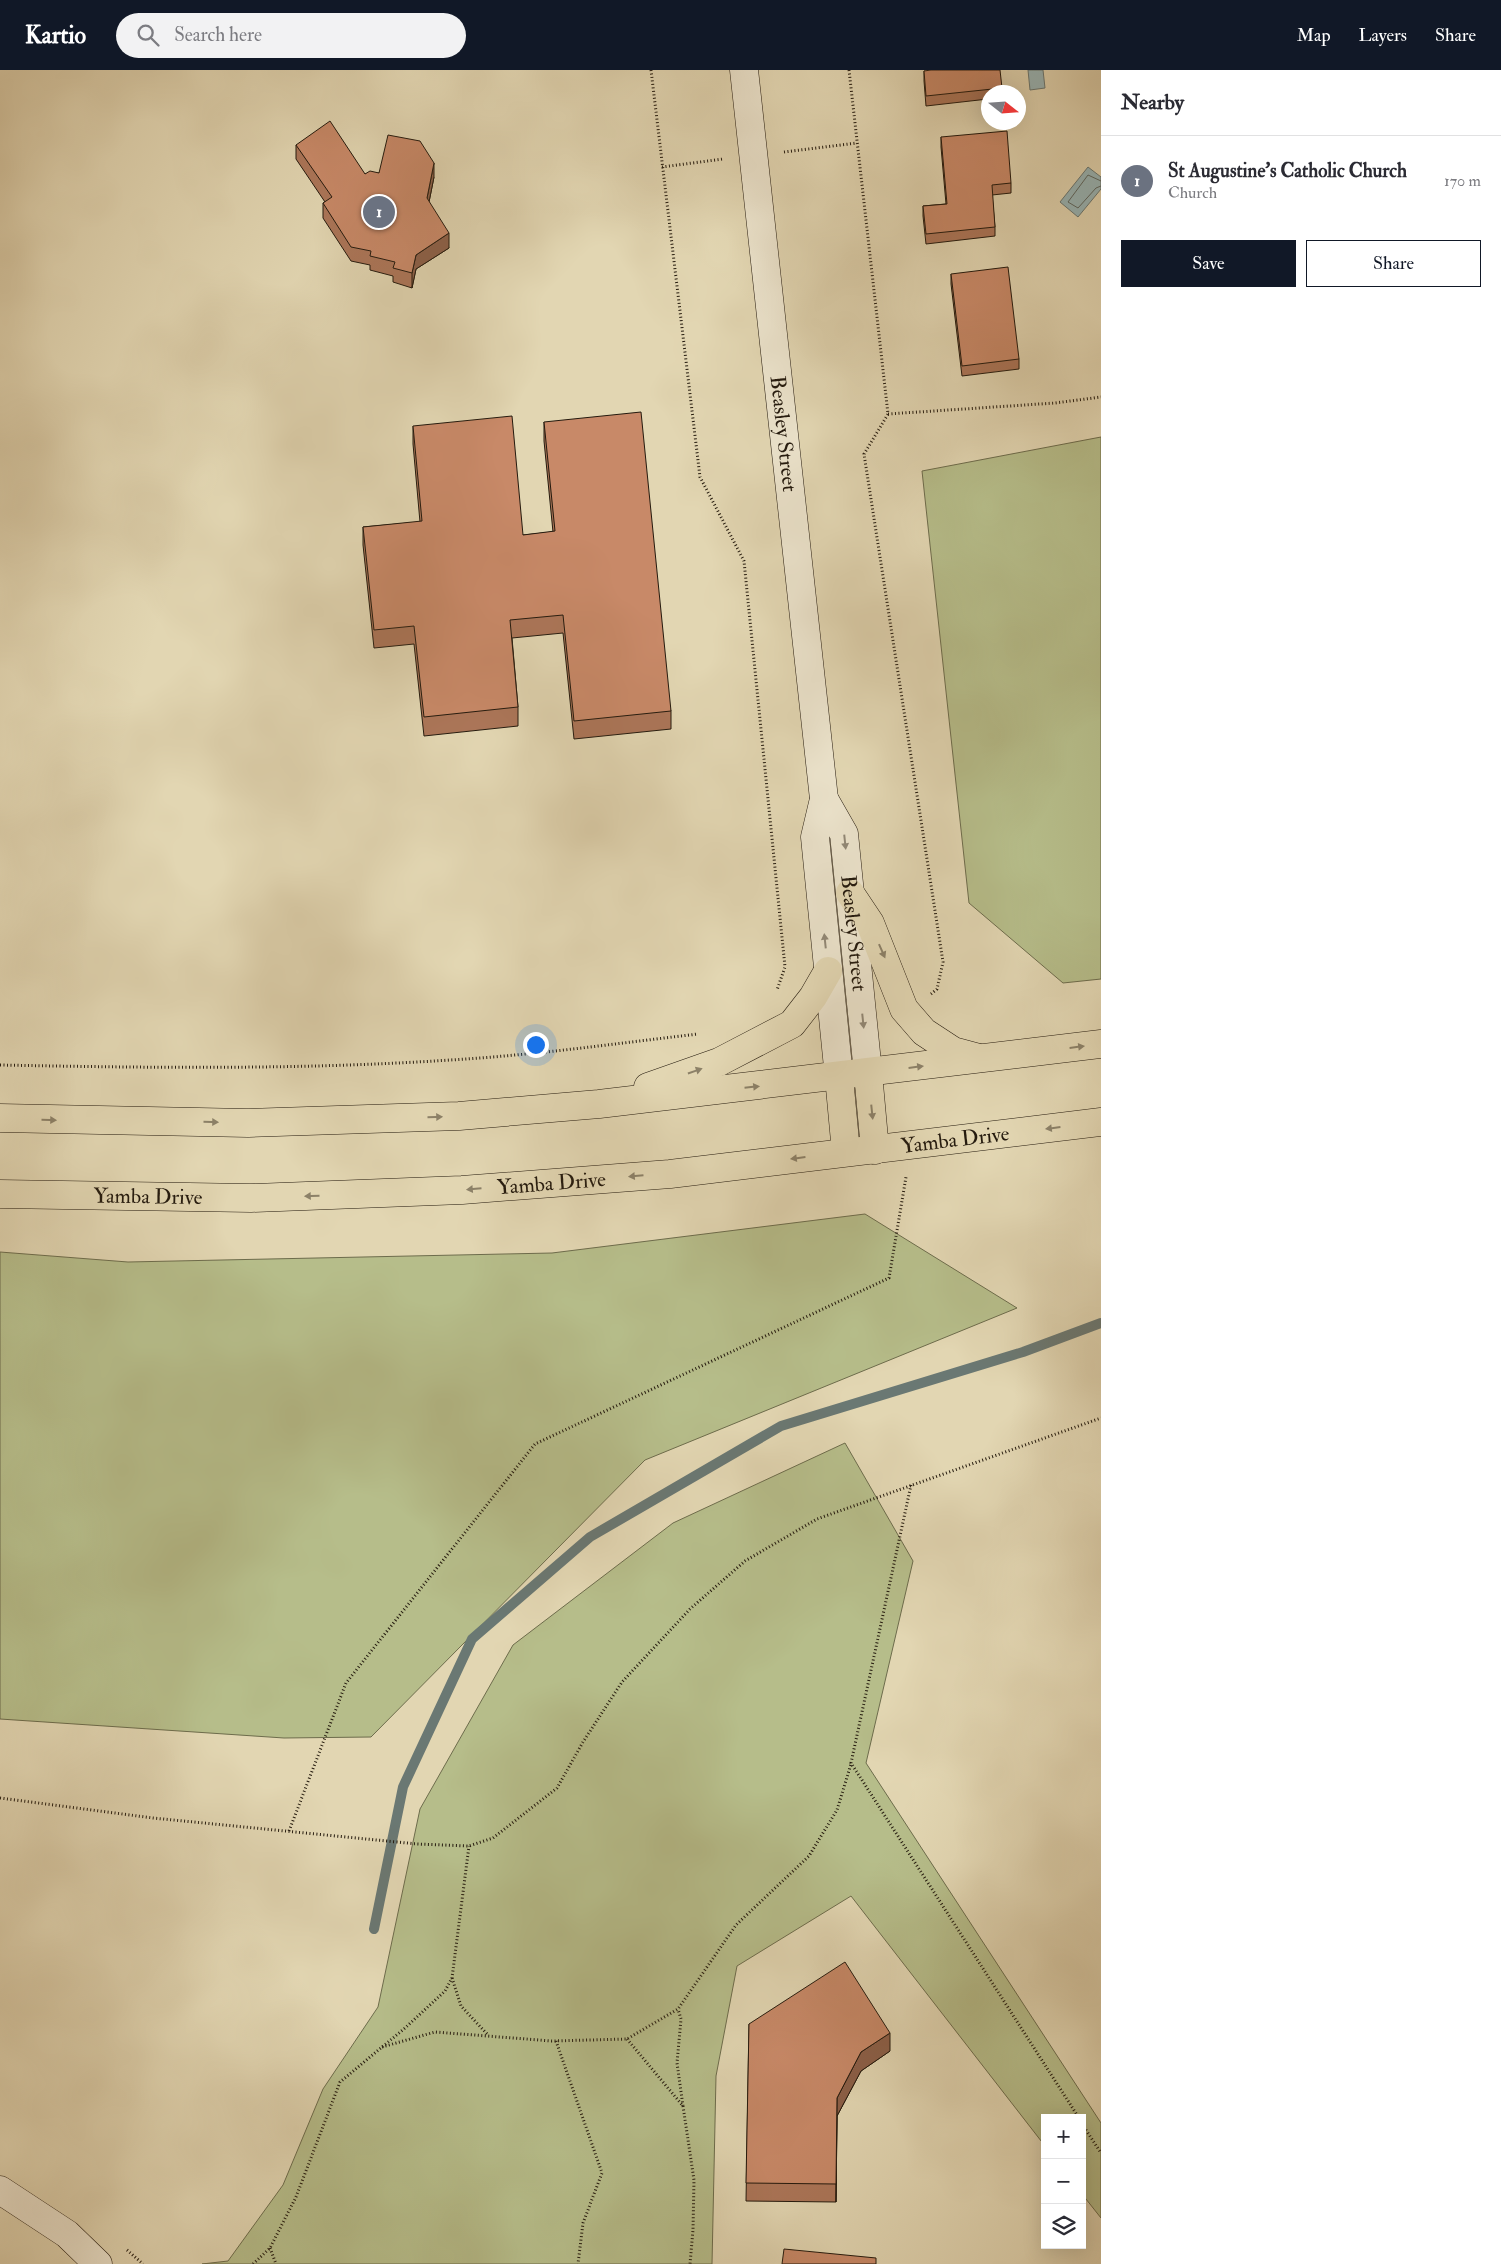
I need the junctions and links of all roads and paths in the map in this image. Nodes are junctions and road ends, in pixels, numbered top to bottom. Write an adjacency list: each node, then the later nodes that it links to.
1 (651, 70): 10 (path)
2 (744, 70): 6 (main road, Beasley Street)
3 (849, 70): 5 (path)
4 (1101, 397): 5 (path)
5 (888, 414): 9 (path)
6 (824, 799): 7 (main road, Beasley Street, one-way to 7); 8 (main road, Beasley Street, one-way to 6)
7 (850, 893): 9 (main road, one-way to 9); 15 (main road, Beasley Street, one-way to 15)
8 (828, 971): 10 (main road); 16 (main road, Beasley Street)
9 (908, 1014): 13 (main road)
10 (785, 1028): 17 (main road, one-way to 10)
11 (707, 1033): 14 (path)
12 (1101, 1044): 13 (main road, one-way to 12)
13 (983, 1059): 15 (main road, one-way to 13)
14 (0, 1065)
15 (868, 1074): 16 (main road); 20 (main road, one-way to 20)
16 (839, 1076): 17 (main road, one-way to 16); 21 (main road)
17 (599, 1104): 18 (main road, one-way to 17)
18 (0, 1118)
19 (1101, 1122): 20 (main road, Yamba Drive, one-way to 20)
20 (875, 1150): 21 (main road, Yamba Drive)
21 (846, 1152): 23 (main road, Yamba Drive, one-way to 23)
22 (906, 1180): 28 (path)
23 (0, 1194)
24 (1101, 1418): 25 (path)
25 (910, 1485): 26 (path); 29 (path)
26 (851, 1763): 31 (path); 37 (path)
27 (0, 1798): 28 (path)
28 (289, 1831): 29 (path)
29 (469, 1846): 30 (path)
30 (452, 1978): 32 (path); 35 (path)
31 (678, 2009): 33 (path); 36 (path)
32 (488, 2035): 34 (path); 35 (path)
33 (627, 2039): 34 (path); 36 (path)
34 (556, 2041): 45 (path)
35 (382, 2047): 41 (path)
36 (683, 2106): 46 (path)
37 (1075, 2114)
38 (1086, 2130): 39 (path)
39 (1101, 2153)
40 (0, 2190): 42 (main road)
41 (270, 2248): 43 (path); 44 (path)
42 (98, 2264)
43 (253, 2264)
44 (276, 2264)
45 (578, 2264)
46 (690, 2264)

